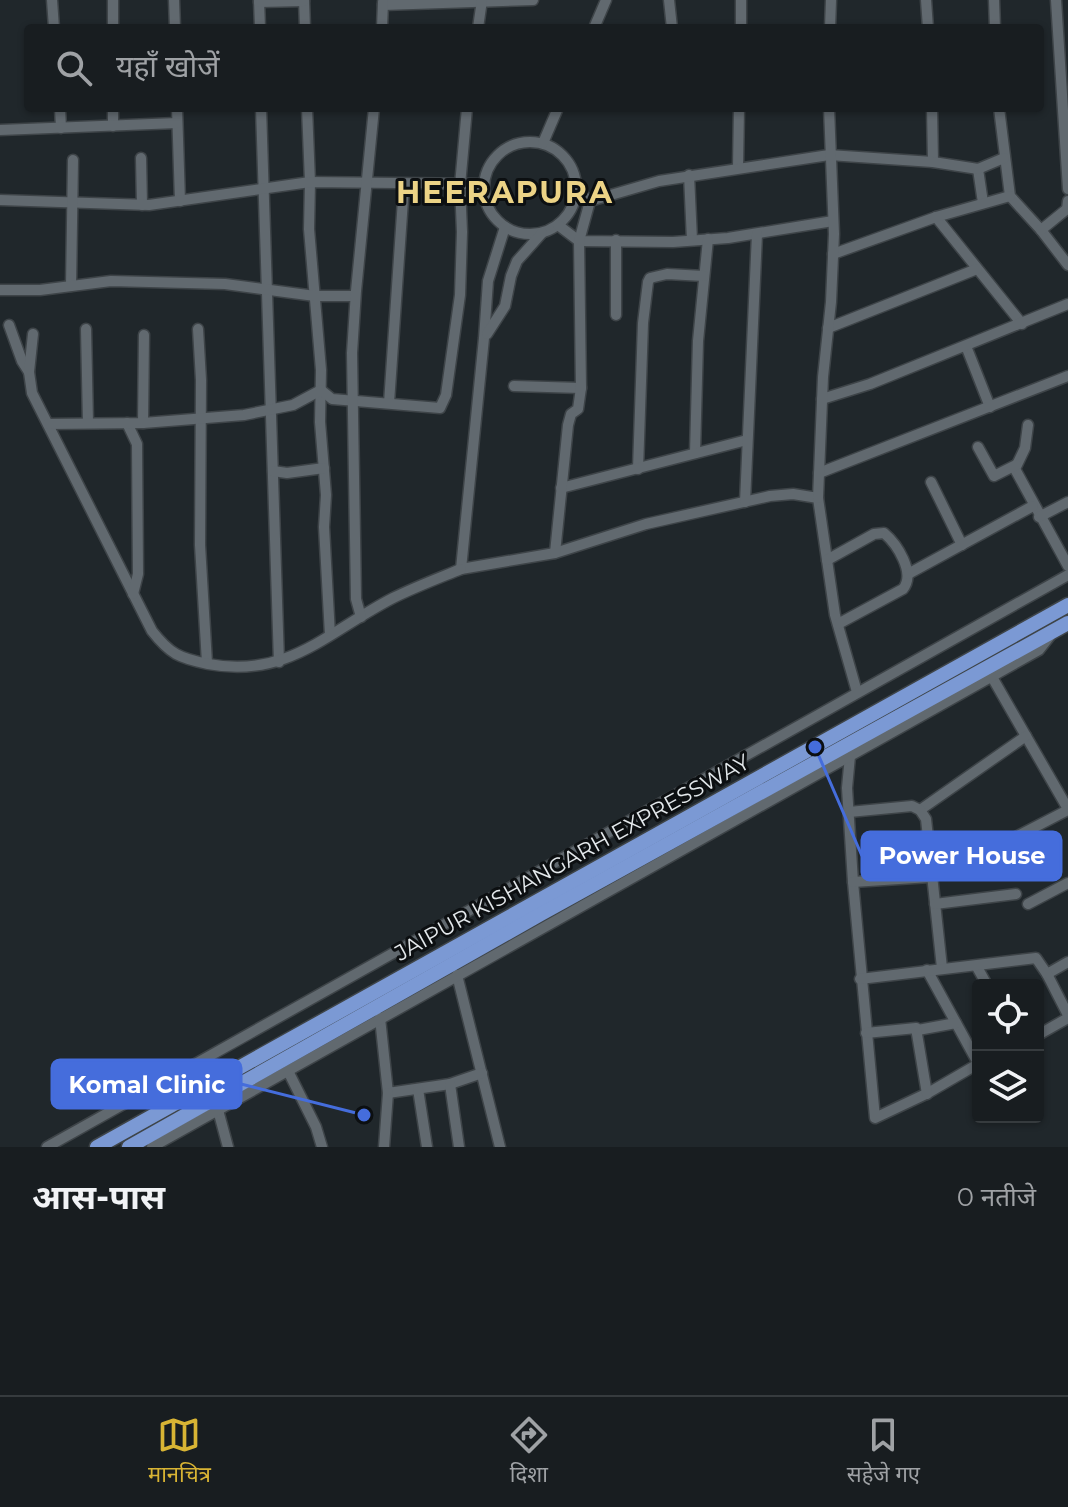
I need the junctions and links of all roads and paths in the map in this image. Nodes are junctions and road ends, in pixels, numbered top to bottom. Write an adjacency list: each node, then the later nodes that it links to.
1 (52, 0): 16 (street)
2 (113, 0): 17 (street)
3 (174, 0): 18 (street)
4 (304, 0): 13 (street); 20 (street)
5 (533, 0): 14 (street)
6 (606, 0): 23 (street)
7 (669, 0): 24 (street)
8 (741, 0): 25 (street)
9 (831, 0): 26 (street)
10 (926, 0): 27 (street)
11 (994, 0): 28 (street)
12 (1056, 0): 29 (street)
13 (259, 1): 19 (street)
14 (482, 1): 15 (street); 22 (street)
15 (383, 3): 21 (street)
16 (54, 24)
17 (113, 24)
18 (175, 24)
19 (260, 24)
20 (305, 24)
21 (382, 24)
22 (479, 24)
23 (596, 24)
24 (672, 24)
25 (741, 24)
26 (830, 24)
27 (928, 24)
28 (995, 24)
29 (1063, 33): 61 (street)
30 (60, 112): 44 (street)
31 (113, 112): 43 (street)
32 (177, 112): 42 (street)
33 (261, 112): 60 (street)
34 (307, 112): 55 (street)
35 (374, 112): 56 (street)
36 (467, 112): 59 (street)
37 (556, 112): 46 (street)
38 (739, 112): 52 (street)
39 (829, 112): 47 (street)
40 (932, 112): 51 (street)
41 (999, 112): 49 (street)
42 (177, 123): 43 (street); 65 (street)
43 (113, 126): 44 (street)
44 (61, 128): 45 (street)
45 (0, 130)
46 (543, 143): 57 (street); 62 (street)
47 (829, 155): 51 (street); 52 (street); 73 (street)
48 (141, 158): 70 (street)
49 (1004, 158): 53 (street); 63 (street)
50 (73, 160): 69 (street)
51 (933, 162): 53 (street)
52 (738, 167): 54 (street)
53 (978, 169): 68 (street)
54 (689, 175): 66 (street); 81 (street)
55 (310, 182): 56 (street); 60 (street); 90 (street)
56 (367, 183): 58 (street); 91 (street)
57 (483, 184): 59 (street); 75 (street)
58 (404, 185): 59 (street); 110 (street)
59 (460, 185): 110 (street)
60 (264, 188): 65 (street); 88 (street)
61 (1068, 189)
62 (577, 191): 66 (street); 74 (street)
63 (1010, 196): 68 (street); 76 (street)
64 (0, 200): 69 (street)
65 (180, 201): 70 (street)
66 (590, 201): 82 (street)
67 (1068, 201): 71 (street)
68 (983, 203): 72 (street)
69 (73, 204): 70 (street); 87 (street)
70 (142, 205)
71 (1068, 209): 76 (street)
72 (936, 217): 83 (street); 85 (street)
73 (833, 221): 78 (street); 83 (street)
74 (558, 225): 77 (street); 82 (street)
75 (505, 227): 77 (street); 101 (street)
76 (1041, 230): 84 (street)
77 (542, 233): 101 (street)
78 (757, 234): 79 (street); 119 (street)
79 (708, 239): 81 (street); 86 (street)
80 (616, 240): 81 (street); 82 (street); 93 (street)
81 (692, 240)
82 (579, 241): 106 (street)
83 (833, 254): 96 (street)
84 (1068, 265)
85 (977, 269): 94 (street); 96 (street)
86 (704, 276): 121 (street); 124 (street)
87 (71, 286): 88 (street); 89 (street)
88 (267, 289): 90 (street); 112 (street)
89 (0, 290)
90 (315, 296): 91 (street); 107 (street)
91 (355, 296): 108 (street)
92 (1068, 304): 94 (street)
93 (616, 315)
94 (1022, 324): 102 (street)
95 (9, 325): 103 (street)
96 (828, 328): 109 (street)
97 (86, 329): 114 (street)
98 (198, 329): 113 (street)
99 (33, 334): 103 (street)
100 (144, 335): 116 (street)
101 (484, 338): 138 (street)
102 (966, 346): 109 (street); 111 (street)
103 (29, 372): 117 (street)
104 (1068, 376): 111 (street)
105 (514, 386): 106 (street)
106 (581, 388): 128 (street)
107 (321, 390): 108 (street); 112 (street); 123 (street)
108 (352, 399): 110 (street); 143 (street)
109 (822, 399): 126 (street)
110 (389, 403)
111 (990, 407): 126 (street)
112 (271, 409): 113 (street); 125 (street)
113 (199, 420): 116 (street); 149 (street)
114 (88, 423): 115 (street); 117 (street)
115 (127, 423): 116 (street); 141 (street)
116 (143, 423)
117 (48, 424): 141 (street)
118 (1028, 425): 122 (street)
119 (747, 440): 121 (street); 130 (street)
120 (978, 447): 122 (street)
121 (695, 453): 124 (street)
122 (1016, 465): 132 (street)
123 (324, 468): 125 (street); 147 (street)
124 (638, 469): 128 (street)
125 (273, 471): 148 (street)
126 (819, 473): 129 (street)
127 (931, 482): 134 (street)
128 (561, 488): 135 (street)
129 (818, 498): 130 (street); 136 (street)
130 (745, 502): 135 (street)
131 (1068, 502): 133 (street)
132 (1033, 506): 133 (street); 134 (street)
133 (1039, 517): 137 (street)
134 (962, 545): 139 (street)
135 (555, 553): 138 (street)
136 (827, 560): 139 (street); 145 (street)
137 (1068, 566)
138 (461, 569): 143 (street)
139 (908, 574): 145 (street)
140 (1068, 575): 151 (street)
141 (133, 594): 149 (street)
142 (1068, 605): 188 (highway, JAIPUR KISHANGARH EXPRESSWAY)
143 (361, 617): 147 (street)
144 (1068, 623): 146 (highway, JAIPUR KISHANGARH EXPRESSWAY)
145 (838, 624): 151 (street)
146 (1054, 631): 150 (street); 189 (highway, JAIPUR KISHANGARH EXPRESSWAY)
147 (330, 635): 148 (street)
148 (279, 662): 149 (street)
149 (207, 663)
150 (992, 677): 152 (street); 153 (street)
151 (857, 692): 187 (street)
152 (1026, 736): 154 (street); 155 (street)
153 (850, 756): 156 (street); 169 (street)
154 (1068, 809): 157 (street)
155 (920, 810): 156 (street); 158 (street)
156 (849, 812): 159 (street)
157 (1002, 844)
158 (930, 877): 159 (street); 162 (street)
159 (853, 882): 170 (street)
160 (1068, 883): 163 (street)
161 (1016, 894): 162 (street)
162 (935, 904): 166 (street)
163 (1028, 904)
164 (1068, 962): 168 (street)
165 (977, 967): 166 (street); 168 (street); 171 (street)
166 (942, 968): 167 (street)
167 (927, 970): 170 (street); 174 (street)
168 (1047, 974): 172 (street)
169 (457, 975): 173 (street); 181 (street)
170 (860, 979): 177 (street)
171 (984, 979)
172 (1068, 1017): 176 (street)
173 (380, 1018): 180 (street); 184 (street)
174 (956, 1023): 175 (street); 178 (street)
175 (918, 1030): 177 (street); 185 (street)
176 (1044, 1031)
177 (866, 1033): 185 (street)
178 (972, 1053)
179 (972, 1068): 185 (street)
180 (288, 1071): 186 (street); 192 (street)
181 (482, 1073): 182 (street); 196 (street)
182 (450, 1084): 183 (street); 195 (street)
183 (418, 1089): 184 (street); 194 (street)
184 (388, 1093): 193 (street)
185 (927, 1094)
186 (218, 1110): 190 (street); 191 (street)
187 (47, 1147)
188 (97, 1147)
189 (129, 1147)
190 (152, 1147)
191 (228, 1147)
192 (322, 1147)
193 (384, 1147)
194 (427, 1147)
195 (459, 1147)
196 (500, 1147)

